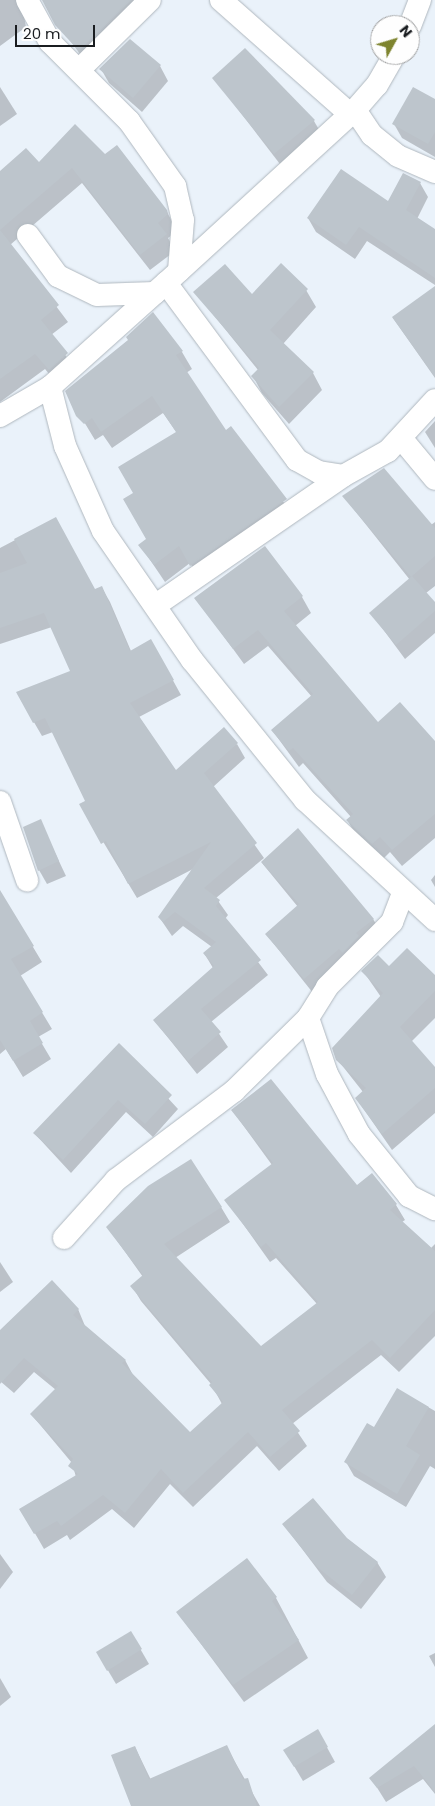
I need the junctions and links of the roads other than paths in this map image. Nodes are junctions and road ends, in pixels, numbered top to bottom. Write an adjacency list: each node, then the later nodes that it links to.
1 (27, 0): 7 (street)
2 (150, 0): 7 (street)
3 (221, 0): 8 (street)
4 (420, 0): 5 (street)
5 (414, 15)
6 (388, 65): 8 (street)
7 (80, 69): 11 (street)
8 (353, 112): 9 (street); 11 (street)
9 (435, 172)
10 (28, 235): 11 (street)
11 (167, 282): 12 (street); 16 (street)
12 (50, 387): 14 (street); 18 (street)
13 (435, 400): 15 (street)
14 (0, 416)
15 (401, 438): 16 (street); 17 (street)
16 (343, 476): 18 (street)
17 (435, 479)
18 (156, 605): 21 (street)
19 (0, 802): 20 (street)
20 (27, 880)
21 (403, 894): 22 (street); 23 (street)
22 (435, 920)
23 (308, 1018): 24 (street); 25 (street)
24 (435, 1209)
25 (64, 1238)

